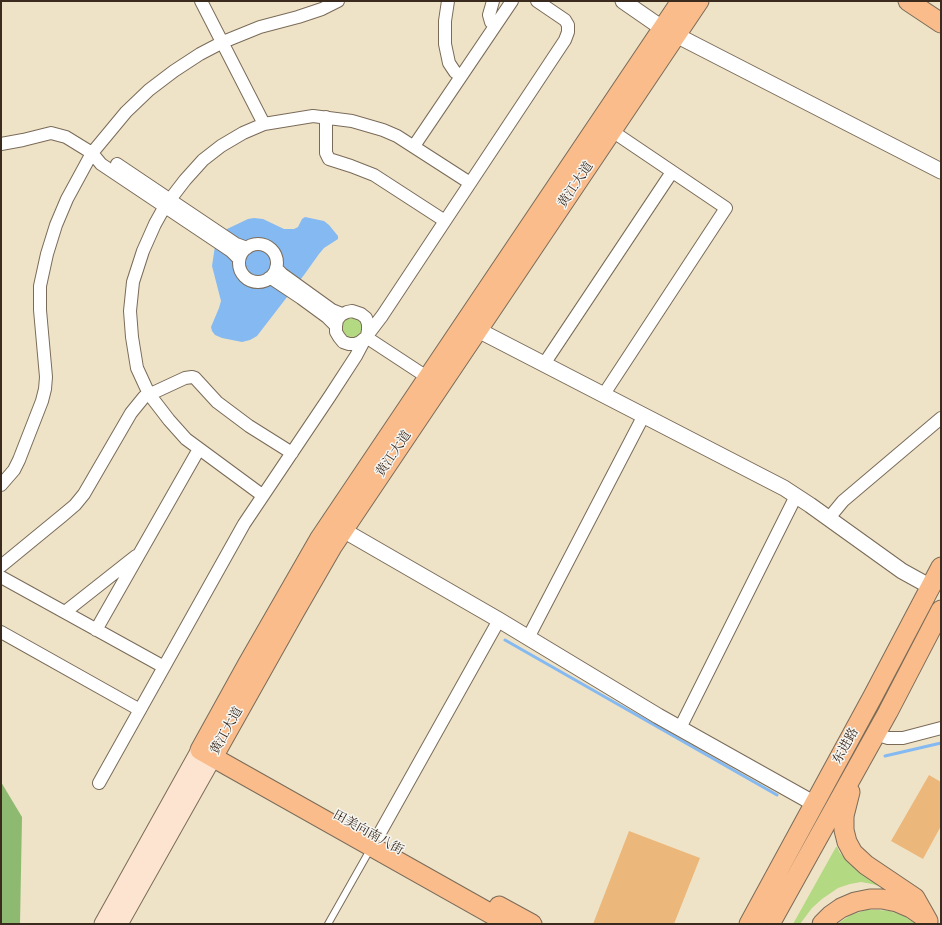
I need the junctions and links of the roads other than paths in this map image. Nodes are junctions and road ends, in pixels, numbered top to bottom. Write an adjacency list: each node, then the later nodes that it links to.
1 (201, 1): 17 (street)
2 (338, 1): 12 (street)
3 (448, 1): 18 (street)
4 (493, 1): 15 (street)
5 (512, 1): 15 (street)
6 (536, 1): 27 (street)
7 (623, 1): 16 (street)
8 (681, 1): 16 (main road, 黄江大道)
9 (699, 1): 16 (main road, 黄江大道)
10 (908, 1): 14 (main road)
11 (931, 1): 13 (main road)
12 (313, 6): 17 (street)
13 (941, 8)
14 (941, 23)
15 (495, 26): 18 (street)
16 (669, 31): 21 (main road, 黄江大道); 26 (street); 40 (main road, 黄江大道)
17 (223, 42): 20 (street); 24 (street)
18 (461, 76): 23 (street)
19 (326, 117): 20 (street); 23 (street); 29 (street)
20 (264, 124): 28 (street)
21 (612, 131): 25 (street); 37 (main road, 黄江大道)
22 (1, 144): 24 (street)
23 (414, 146): 27 (street)
24 (92, 153): 28 (street); 47 (street)
25 (672, 172): 39 (street); 42 (street)
26 (941, 172)
27 (470, 183): 29 (street)
28 (167, 203): 30 (street); 41 (street)
29 (445, 221): 38 (street)
30 (219, 238): 31 (street); 32 (street)
31 (247, 248): 32 (street); 33 (street)
32 (239, 259): 33 (street)
33 (273, 273): 34 (street)
34 (304, 295): 35 (street); 36 (street)
35 (342, 314): 36 (street); 38 (street)
36 (336, 326): 38 (street)
37 (478, 330): 39 (street); 40 (main road, 黄江大道)
38 (366, 337): 40 (street); 46 (street)
39 (544, 364): 42 (street)
40 (434, 381): 51 (main road, 黄江大道); 70 (main road, 黄江大道)
41 (149, 394): 45 (street); 46 (street); 53 (street)
42 (604, 394): 43 (street)
43 (644, 415): 49 (street); 63 (street)
44 (941, 418): 50 (street)
45 (200, 449): 48 (street); 52 (street)
46 (292, 453): 48 (street)
47 (1, 485)
48 (262, 495): 65 (street)
49 (796, 496): 50 (street); 67 (street)
50 (828, 518): 56 (street)
51 (343, 530): 60 (street); 70 (main road, 黄江大道)
52 (141, 551): 58 (street); 61 (street)
53 (1, 566)
54 (941, 567): 56 (main road, 东进路)
55 (1, 577): 58 (street)
56 (931, 587): 72 (main road, 东进路)
57 (941, 610): 64 (main road, 东进路)
58 (65, 612): 61 (street)
59 (941, 618): 64 (main road)
60 (499, 620): 63 (street); 73 (street)
61 (96, 630): 65 (street)
62 (1, 632): 66 (street)
63 (528, 638): 67 (street)
64 (923, 644): 69 (main road, 东进路)
65 (164, 667): 66 (street)
66 (140, 710): 71 (street)
67 (680, 728): 72 (street)
68 (941, 728): 69 (street)
69 (872, 741): 74 (main road); 81 (main road, 东进路)
70 (209, 749): 73 (main road, 田美向南八街); 75 (main road, 黄江大道); 76 (main road, 黄江大道)
71 (99, 783)
72 (815, 804): 80 (main road, 东进路)
73 (374, 842): 77 (lane); 78 (main road, 田美向南八街); 79 (main road, 田美向南八街)
74 (929, 922): 82 (main road)
75 (103, 924)
76 (119, 924)
77 (328, 924)
78 (509, 924)
79 (532, 924)
80 (749, 924)
81 (770, 924)
82 (822, 924)

